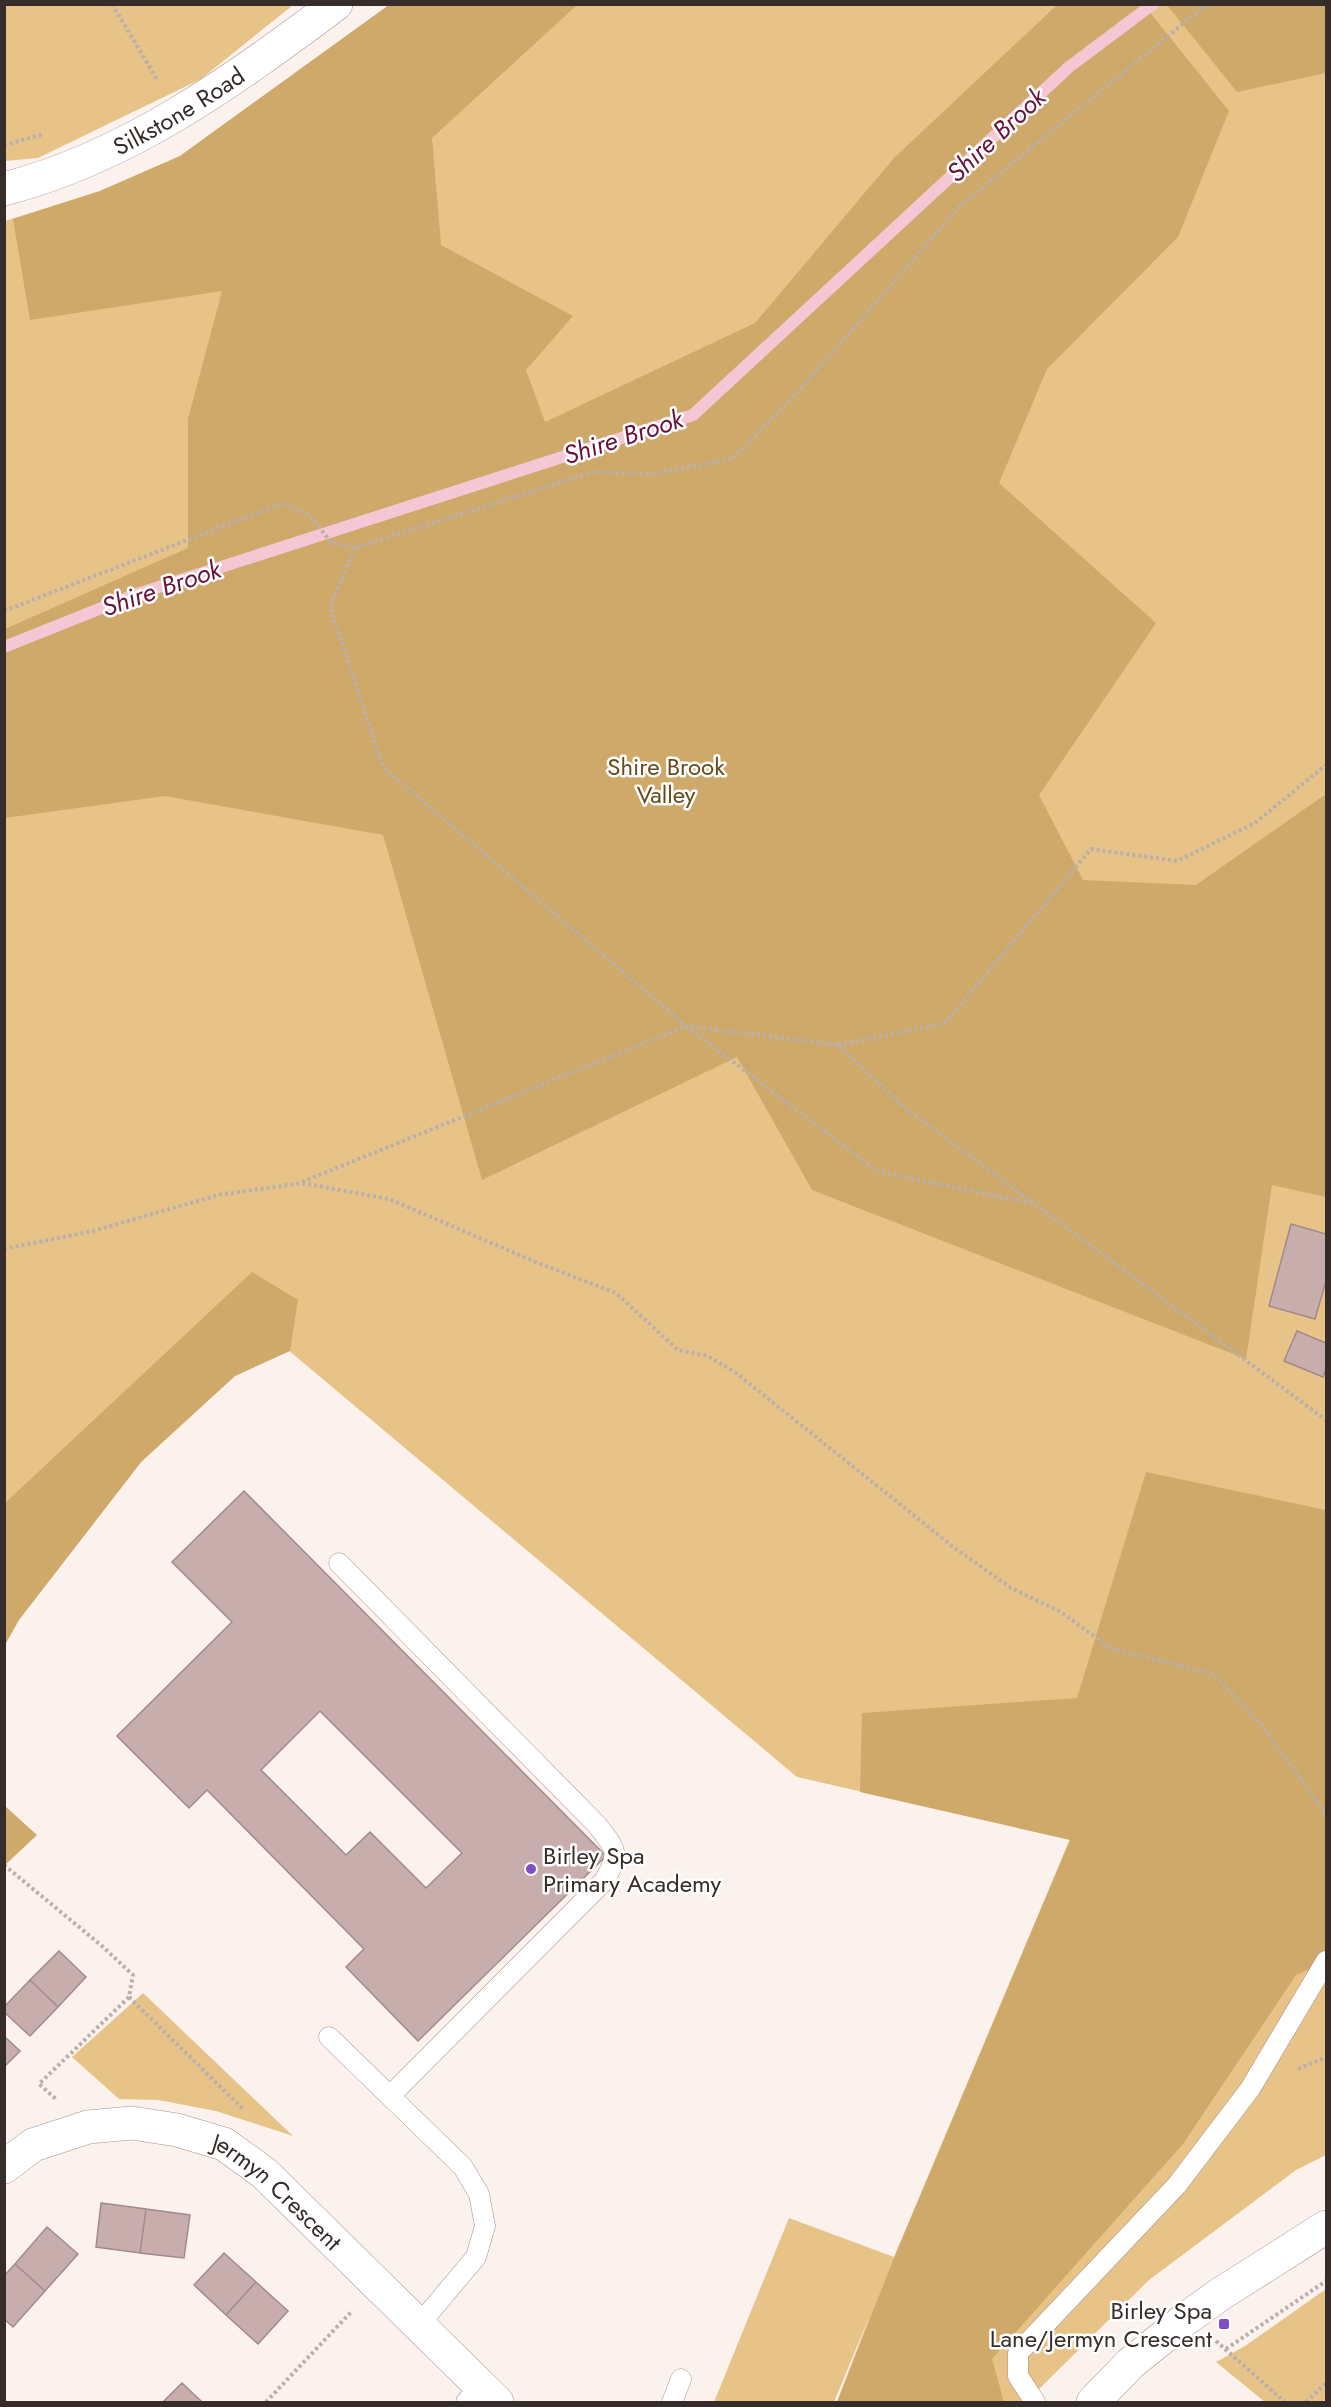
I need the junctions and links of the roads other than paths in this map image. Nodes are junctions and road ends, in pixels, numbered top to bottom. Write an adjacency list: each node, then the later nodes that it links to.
1 (336, 4): 2 (street, Silkstone Road)
2 (4, 189)
3 (339, 1563): 6 (lane)
4 (1326, 1961): 13 (lane)
5 (329, 2037): 6 (lane)
6 (390, 2096): 9 (lane)
7 (4, 2167): 9 (street, Jermyn Crescent)
8 (1326, 2227): 14 (street)
9 (418, 2326): 11 (street, Jermyn Crescent)
10 (681, 2379): 12 (lane)
11 (481, 2397)
12 (672, 2403)
13 (1035, 2403)
14 (1093, 2403)

